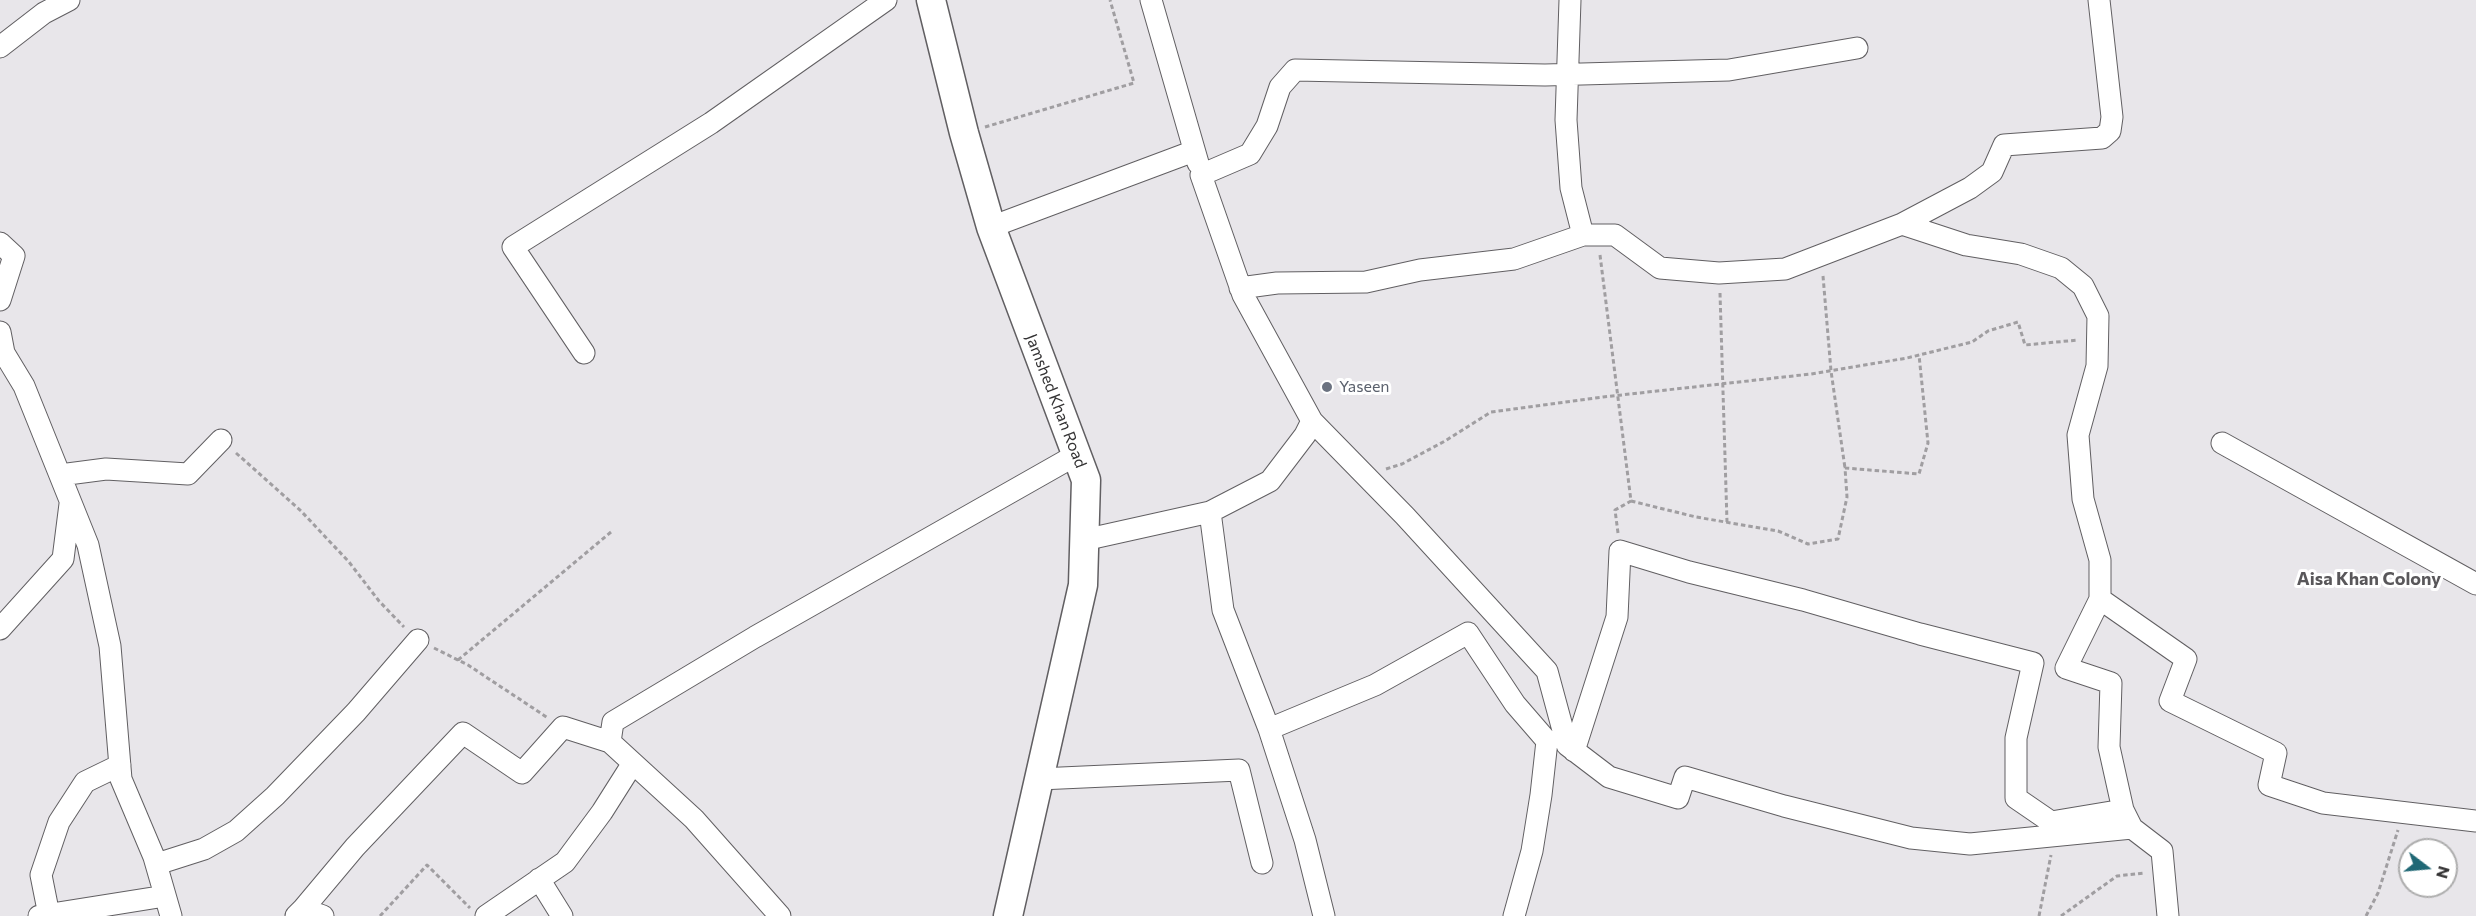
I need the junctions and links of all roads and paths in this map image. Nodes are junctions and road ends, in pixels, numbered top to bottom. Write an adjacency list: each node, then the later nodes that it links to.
1 (69, 0): 8 (street)
2 (886, 0): 24 (street)
3 (931, 0): 11 (street, Jamshed Khan Road)
4 (1110, 0): 11 (path)
5 (1150, 0): 12 (street)
6 (1570, 0): 10 (street)
7 (2099, 0): 14 (street)
8 (0, 47)
9 (1857, 48): 10 (street)
10 (1568, 73): 13 (street); 16 (street)
11 (964, 133): 15 (street, Jamshed Khan Road)
12 (1194, 151): 13 (street); 15 (street)
13 (1201, 175): 20 (street)
14 (1902, 224): 18 (street); 22 (street)
15 (991, 227): 32 (street, Jamshed Khan Road)
16 (1590, 235): 19 (street); 20 (street); 28 (path)
17 (0, 243): 21 (street)
18 (1817, 257): 19 (street); 26 (path)
19 (1719, 273): 27 (path)
20 (1240, 288): 29 (street)
21 (0, 300)
22 (2098, 338): 25 (path); 44 (street)
23 (1, 347): 34 (street)
24 (584, 353)
25 (1919, 355): 26 (path); 33 (path)
26 (1832, 371): 27 (path); 33 (path)
27 (1724, 384): 28 (path); 39 (path)
28 (1619, 395): 35 (path); 37 (path)
29 (1312, 421): 35 (street); 38 (street)
30 (221, 440): 34 (street); 46 (path)
31 (2222, 443): 43 (street)
32 (1076, 454): 41 (street, Jamshed Khan Road); 50 (street)
33 (1845, 468): 39 (path)
34 (60, 476): 36 (street)
35 (1366, 476): 51 (street)
36 (70, 500): 45 (street); 53 (street)
37 (1631, 501): 39 (path); 42 (path)
38 (1210, 512): 41 (street); 49 (street)
39 (1727, 522)
40 (611, 532): 47 (path)
41 (1084, 540): 54 (street, Jamshed Khan Road)
42 (1620, 551): 51 (street); 56 (street)
43 (2476, 584)
44 (2100, 599): 55 (street); 56 (street)
45 (0, 629)
46 (418, 640): 47 (path); 60 (street)
47 (458, 660): 48 (path)
48 (563, 727): 50 (street); 64 (street)
49 (1269, 729): 72 (street); 73 (street)
50 (610, 742): 52 (street)
51 (1574, 750): 58 (street)
52 (633, 763): 62 (street); 70 (street)
53 (120, 765): 60 (street); 65 (street)
54 (1039, 779): 59 (street); 71 (street, Jamshed Khan Road)
55 (2404, 812): 57 (street); 77 (path)
56 (2128, 819): 58 (street); 61 (street)
57 (2476, 821)
58 (2055, 836): 74 (path)
59 (1262, 863)
60 (156, 864): 63 (street)
61 (2164, 871): 75 (path); 76 (street)
62 (539, 879): 68 (street); 69 (street)
63 (168, 906): 65 (street)
64 (307, 914)
65 (44, 915)
66 (380, 916): 67 (path)
67 (477, 916)
68 (486, 916)
69 (562, 916)
70 (780, 916)
71 (1008, 916)
72 (1324, 916)
73 (1514, 916)
74 (2039, 916)
75 (2061, 916)
76 (2168, 916)
77 (2366, 916)

